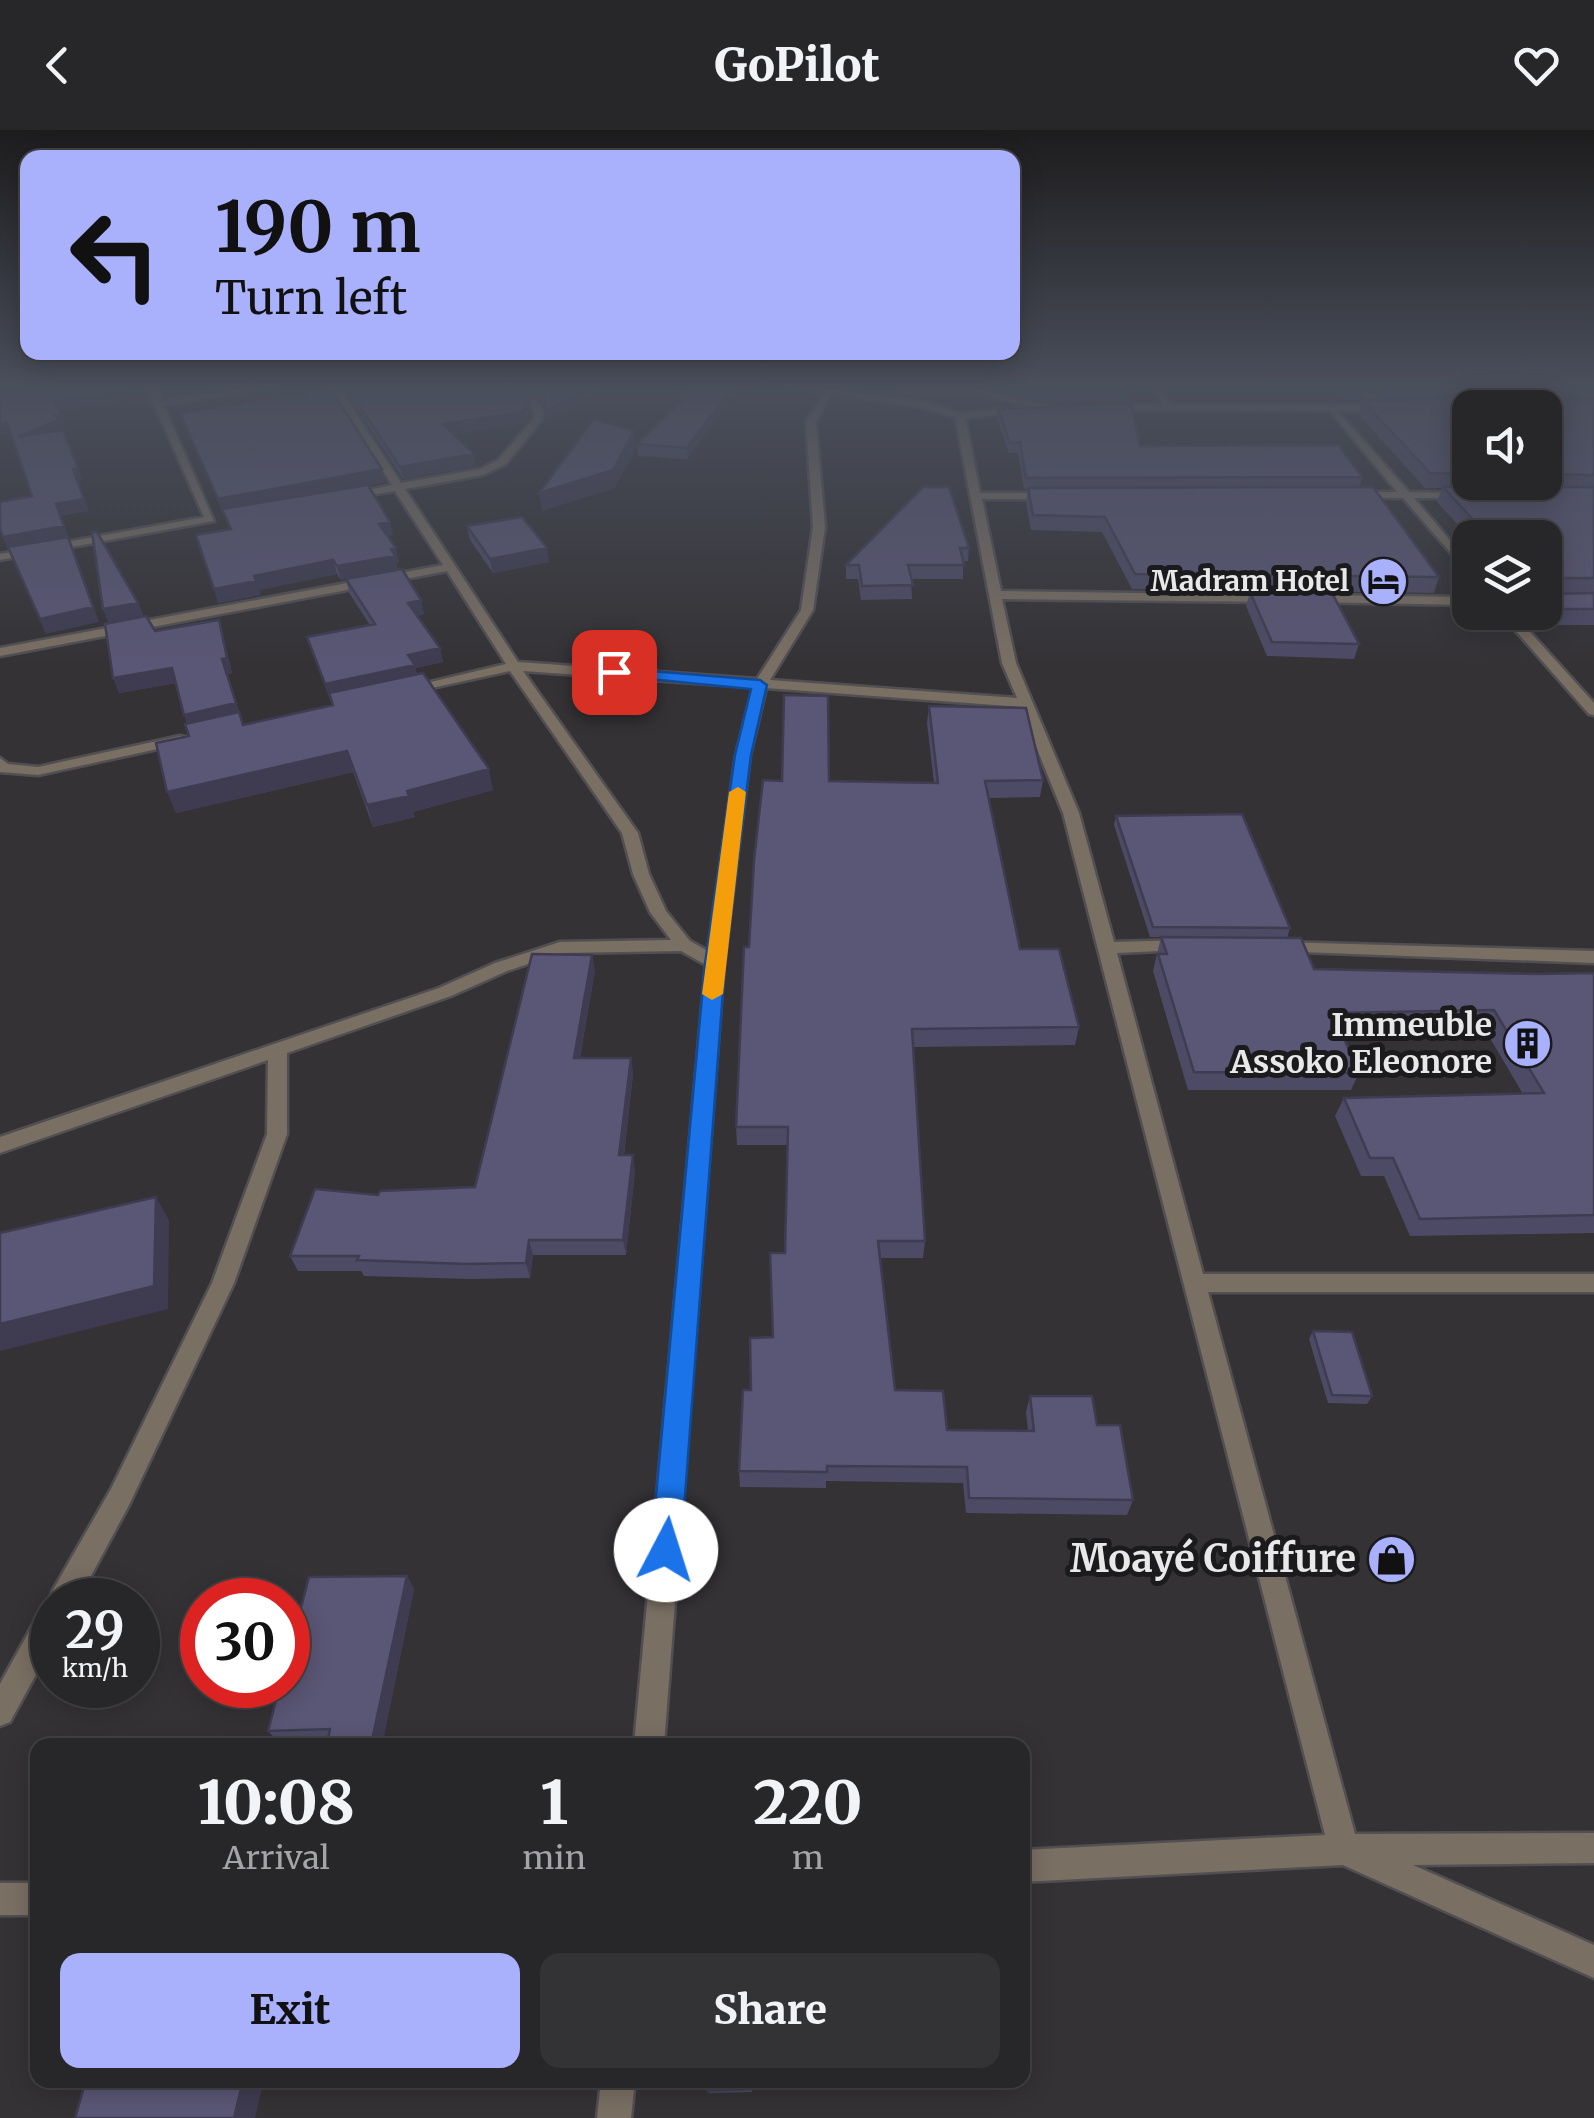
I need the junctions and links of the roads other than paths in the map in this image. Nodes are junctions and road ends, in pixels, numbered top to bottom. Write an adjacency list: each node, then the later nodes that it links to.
1 (193, 479): 15 (street)
2 (395, 479): 7 (street)
3 (450, 479): 7 (street)
4 (815, 479): 24 (street)
5 (974, 479): 11 (street)
6 (1394, 479): 9 (street)
7 (400, 486): 13 (street); 18 (street)
8 (1330, 495): 9 (street)
9 (1408, 495): 10 (street); 16 (street)
10 (1452, 495)
11 (978, 496): 12 (street); 19 (street)
12 (1057, 496)
13 (324, 500)
14 (229, 516): 15 (street)
15 (210, 519): 17 (street)
16 (1452, 549)
17 (0, 558)
18 (451, 567): 22 (street); 23 (street)
19 (995, 595): 20 (street); 26 (street)
20 (1452, 601)
21 (1520, 630): 27 (street)
22 (0, 652)
23 (514, 666): 24 (street); 25 (street); 30 (street)
24 (760, 685): 26 (street); 35 (street)
25 (380, 696)
26 (1028, 702): 33 (street)
27 (1594, 711)
28 (188, 738): 29 (street)
29 (0, 762)
30 (684, 945): 35 (street); 36 (street)
31 (1210, 945): 33 (street)
32 (1266, 946): 34 (street)
33 (1109, 948): 38 (street)
34 (1594, 958)
35 (715, 964): 43 (street)
36 (278, 1050): 37 (street); 40 (street)
37 (0, 1145)
38 (1197, 1283): 39 (street); 45 (street)
39 (1594, 1283)
40 (74, 1578)
41 (30, 1658): 42 (street)
42 (0, 1712)
43 (651, 1738)
44 (1594, 1848): 45 (street)
45 (1344, 1850): 46 (street); 49 (street)
46 (1030, 1866)
47 (30, 1898): 48 (street)
48 (0, 1899)
49 (1594, 1962)
50 (617, 2088): 51 (street)
51 (614, 2118)

